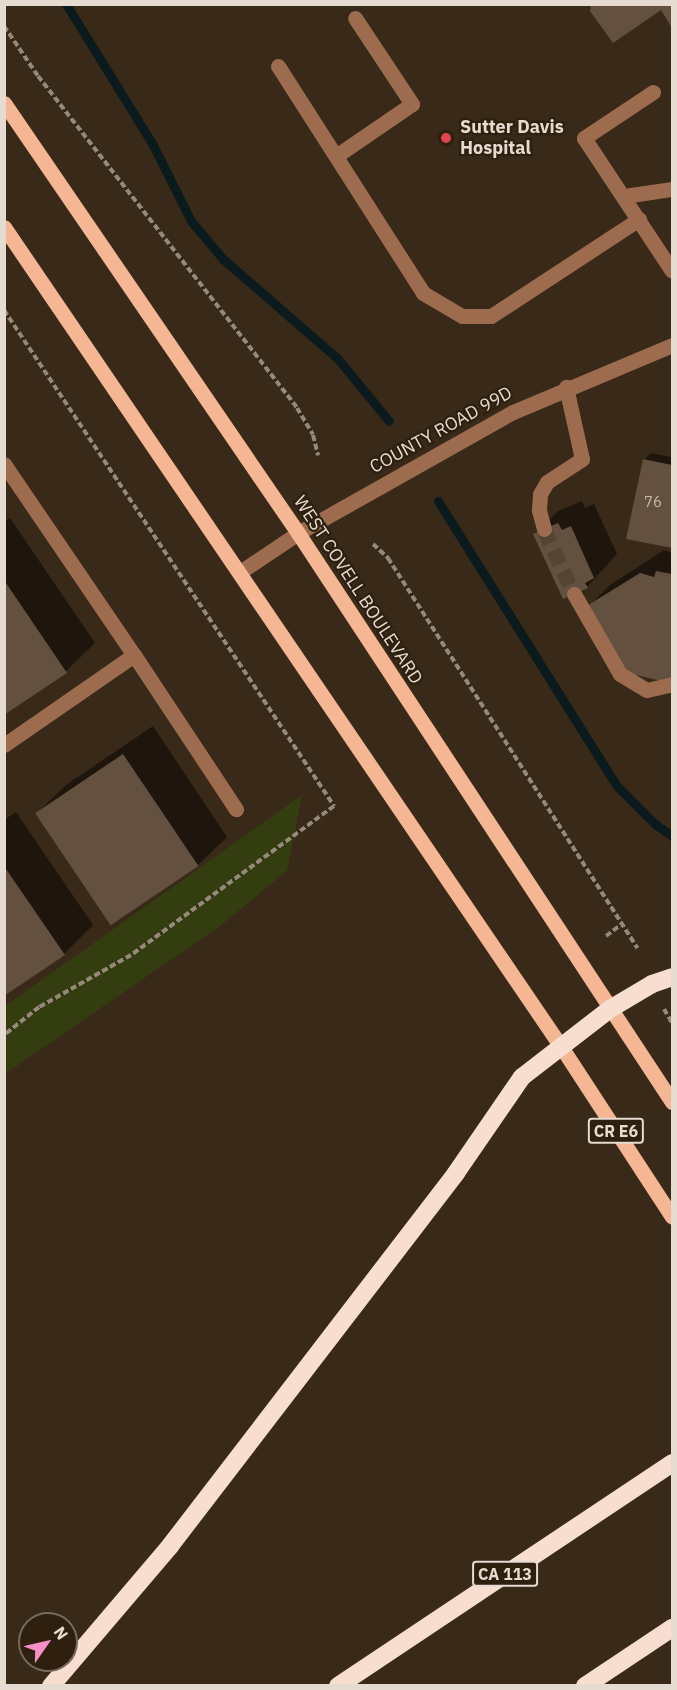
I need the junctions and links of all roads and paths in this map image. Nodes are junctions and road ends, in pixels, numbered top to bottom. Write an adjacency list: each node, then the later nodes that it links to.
1 (355, 18): 6 (street)
2 (4, 26): 14 (path)
3 (278, 66): 6 (street)
4 (653, 92): 8 (street)
5 (4, 103): 17 (main road, WEST COVELL BOULEVARD)
6 (336, 156): 9 (street)
7 (672, 189): 8 (street)
8 (624, 196): 9 (street)
9 (639, 219): 11 (street)
10 (4, 227): 19 (main road, CR E6)
11 (672, 271)
12 (672, 345): 13 (street, COUNTY ROAD 99D)
13 (566, 387): 16 (street); 17 (street, COUNTY ROAD 99D)
14 (318, 455)
15 (4, 464): 21 (street)
16 (544, 529)
17 (298, 534): 19 (street, COUNTY ROAD 99D); 29 (main road, WEST COVELL BOULEVARD)
18 (373, 544): 25 (path)
19 (240, 572): 32 (main road, CR E6)
20 (574, 594): 22 (street)
21 (134, 655): 23 (street); 24 (street)
22 (672, 684)
23 (4, 745)
24 (236, 809)
25 (622, 924): 26 (path); 27 (path)
26 (606, 936)
27 (637, 948)
28 (672, 977): 29 (highway)
29 (610, 1009): 32 (highway); 33 (main road, WEST COVELL BOULEVARD)
30 (664, 1009): 31 (path)
31 (672, 1023)
32 (560, 1045): 34 (main road, CR E6); 37 (highway)
33 (672, 1102)
34 (672, 1217)
35 (672, 1463): 38 (highway, CA 113)
36 (672, 1628): 39 (highway)
37 (51, 1686)
38 (338, 1686)
39 (585, 1686)

